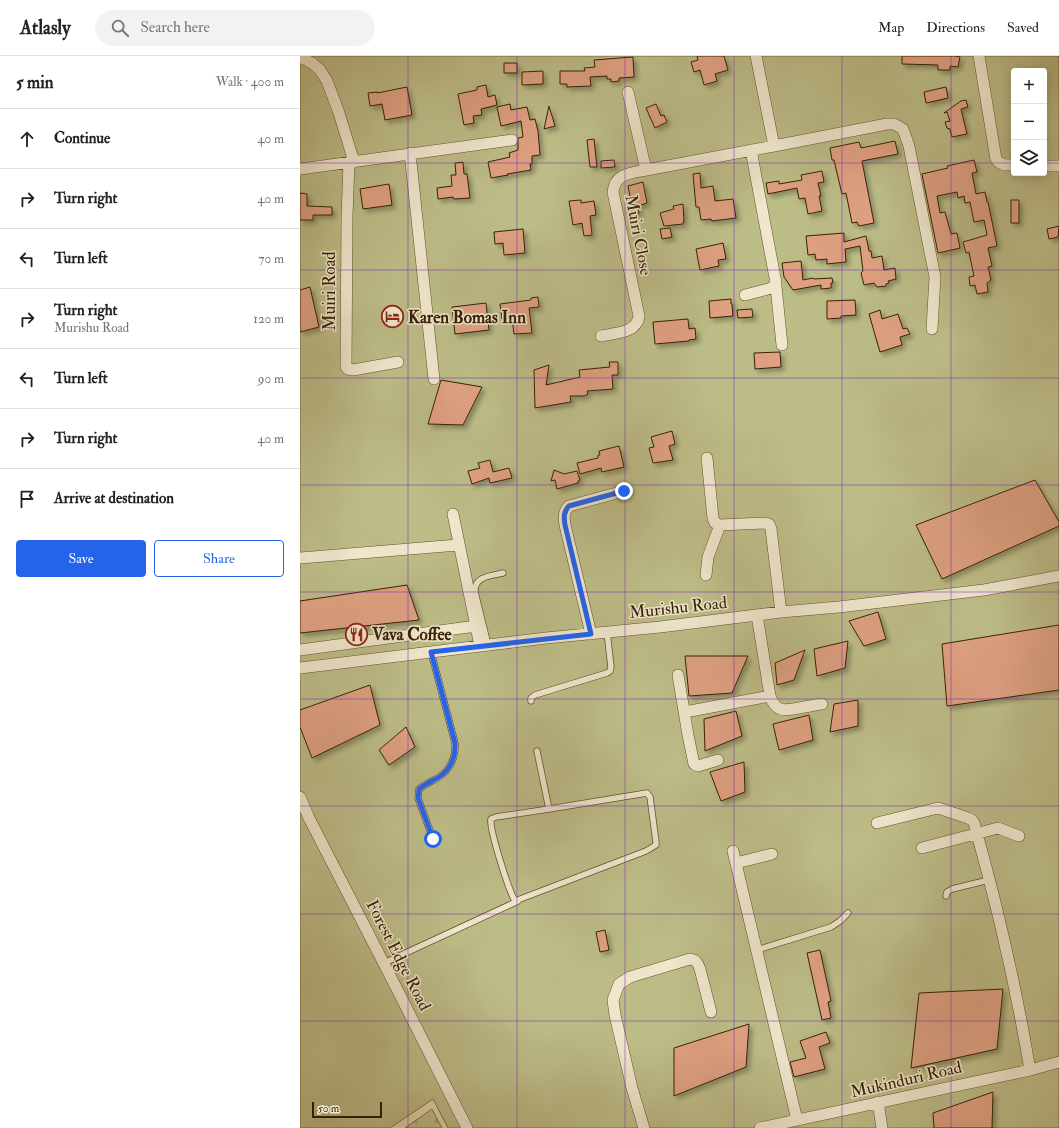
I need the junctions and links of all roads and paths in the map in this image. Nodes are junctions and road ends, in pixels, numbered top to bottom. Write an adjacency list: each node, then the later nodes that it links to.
1 (756, 56): 6 (street)
2 (979, 56): 10 (street)
3 (300, 57): 9 (street)
4 (628, 92): 14 (street)
5 (512, 140): 8 (street)
6 (774, 146): 7 (street, Muiri Close); 17 (street, Muiri Close)
7 (752, 150): 14 (street, Muiri Close); 15 (street)
8 (410, 153): 9 (street); 21 (street)
9 (351, 162): 13 (street); 20 (street, Muiri Road)
10 (1011, 165)
11 (1047, 166): 12 (street)
12 (1059, 166)
13 (300, 169)
14 (646, 170): 18 (street, Muiri Close)
15 (776, 286): 16 (street); 19 (street)
16 (745, 295)
17 (932, 329)
18 (601, 336)
19 (782, 345)
20 (398, 362)
21 (434, 379)
22 (707, 458): 25 (street)
23 (624, 491): 35 (street)
24 (453, 514): 26 (street)
25 (720, 525): 29 (street); 31 (street)
26 (458, 545): 27 (street); 33 (street)
27 (300, 558)
28 (503, 573): 36 (lane)
29 (706, 575)
30 (1059, 576): 31 (street, Murishu Road)
31 (781, 612): 32 (street, Murishu Road)
32 (757, 615): 34 (street, Murishu Road); 41 (street)
33 (476, 626): 36 (street); 37 (street)
34 (607, 632): 35 (street, Murishu Road); 42 (lane)
35 (591, 634): 36 (street, Murishu Road)
36 (484, 646): 38 (street, Murishu Road)
37 (300, 650)
38 (431, 652): 39 (street, Murishu Road); 52 (lane)
39 (300, 668)
40 (678, 675): 44 (street)
41 (770, 696): 43 (street); 44 (street)
42 (531, 701)
43 (822, 704)
44 (685, 712): 46 (street)
45 (537, 751): 48 (lane)
46 (718, 760)
47 (300, 797): 62 (street, Forest Edge Road)
48 (549, 809): 59 (lane); 59 (lane)
49 (877, 823): 50 (street)
50 (977, 833): 51 (street); 53 (street); 57 (street)
51 (1019, 836)
52 (433, 839)
53 (922, 848)
54 (733, 851): 56 (street)
55 (772, 854): 56 (street)
56 (736, 863): 61 (street)
57 (989, 880): 58 (lane); 65 (street)
58 (946, 896)
59 (518, 901): 62 (lane)
60 (848, 913): 61 (lane)
61 (757, 950): 67 (street)
62 (384, 963): 68 (street, Forest Edge Road)
63 (711, 1012): 69 (street)
64 (1059, 1062): 65 (street, Mukinduri Road)
65 (1030, 1070): 66 (street, Mukinduri Road)
66 (878, 1102): 67 (street, Mukinduri Road); 71 (street)
67 (797, 1120): 70 (street, Mukinduri Road)
68 (467, 1128)
69 (644, 1128)
70 (760, 1128)
71 (882, 1128)

